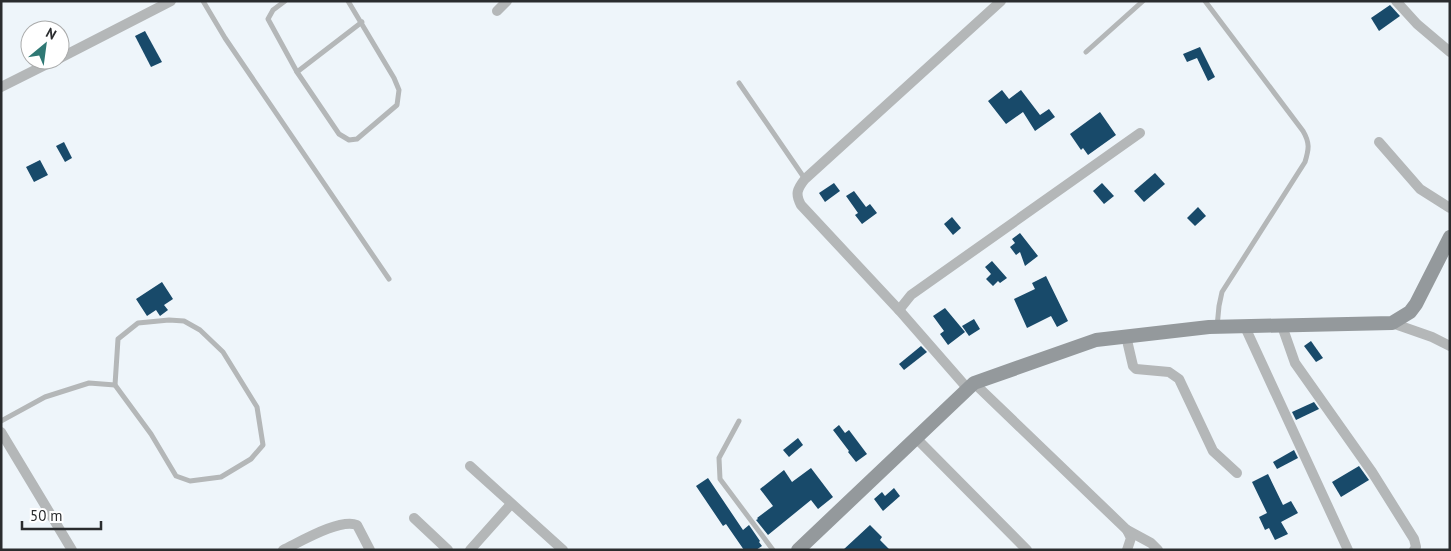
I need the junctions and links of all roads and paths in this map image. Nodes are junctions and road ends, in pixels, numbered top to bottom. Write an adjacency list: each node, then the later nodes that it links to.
1 (171, 1): 14 (street)
2 (204, 1): 24 (lane)
3 (285, 1): 16 (lane)
4 (348, 1): 11 (lane)
5 (507, 1): 10 (street)
6 (1001, 1): 21 (street)
7 (1143, 1): 12 (lane)
8 (1205, 1): 29 (lane)
9 (1396, 1): 13 (street)
10 (497, 11)
11 (362, 22): 16 (lane); 16 (lane)
12 (1086, 52)
13 (1450, 52)
14 (70, 53)
15 (35, 70): 18 (street)
16 (297, 72)
17 (739, 83): 21 (lane)
18 (1, 87)
19 (1140, 133): 25 (street)
20 (1379, 142): 22 (street)
21 (805, 179): 25 (street)
22 (1450, 208)
23 (1450, 237): 26 (street)
24 (389, 279)
25 (899, 310): 33 (street)
26 (1392, 323): 28 (street); 31 (street)
27 (1245, 326): 28 (street); 29 (street); 54 (street)
28 (1282, 326): 55 (street)
29 (1217, 327): 30 (street)
30 (1126, 336): 33 (street); 39 (street)
31 (1450, 346)
32 (115, 385): 32 (lane); 34 (lane)
33 (971, 386): 37 (street); 42 (street)
34 (1, 421)
35 (739, 421): 50 (lane)
36 (1, 432): 44 (street)
37 (916, 438): 43 (street); 51 (street)
38 (470, 466): 40 (street)
39 (1237, 474)
40 (512, 504): 48 (street); 49 (street)
41 (414, 518): 47 (street)
42 (1127, 530): 52 (street); 53 (street)
43 (803, 548)
44 (72, 550)
45 (283, 550): 46 (street)
46 (370, 550)
47 (448, 550)
48 (470, 550)
49 (563, 550)
50 (773, 550)
51 (1027, 550)
52 (1127, 550)
53 (1158, 550)
54 (1348, 550)
55 (1414, 550)

